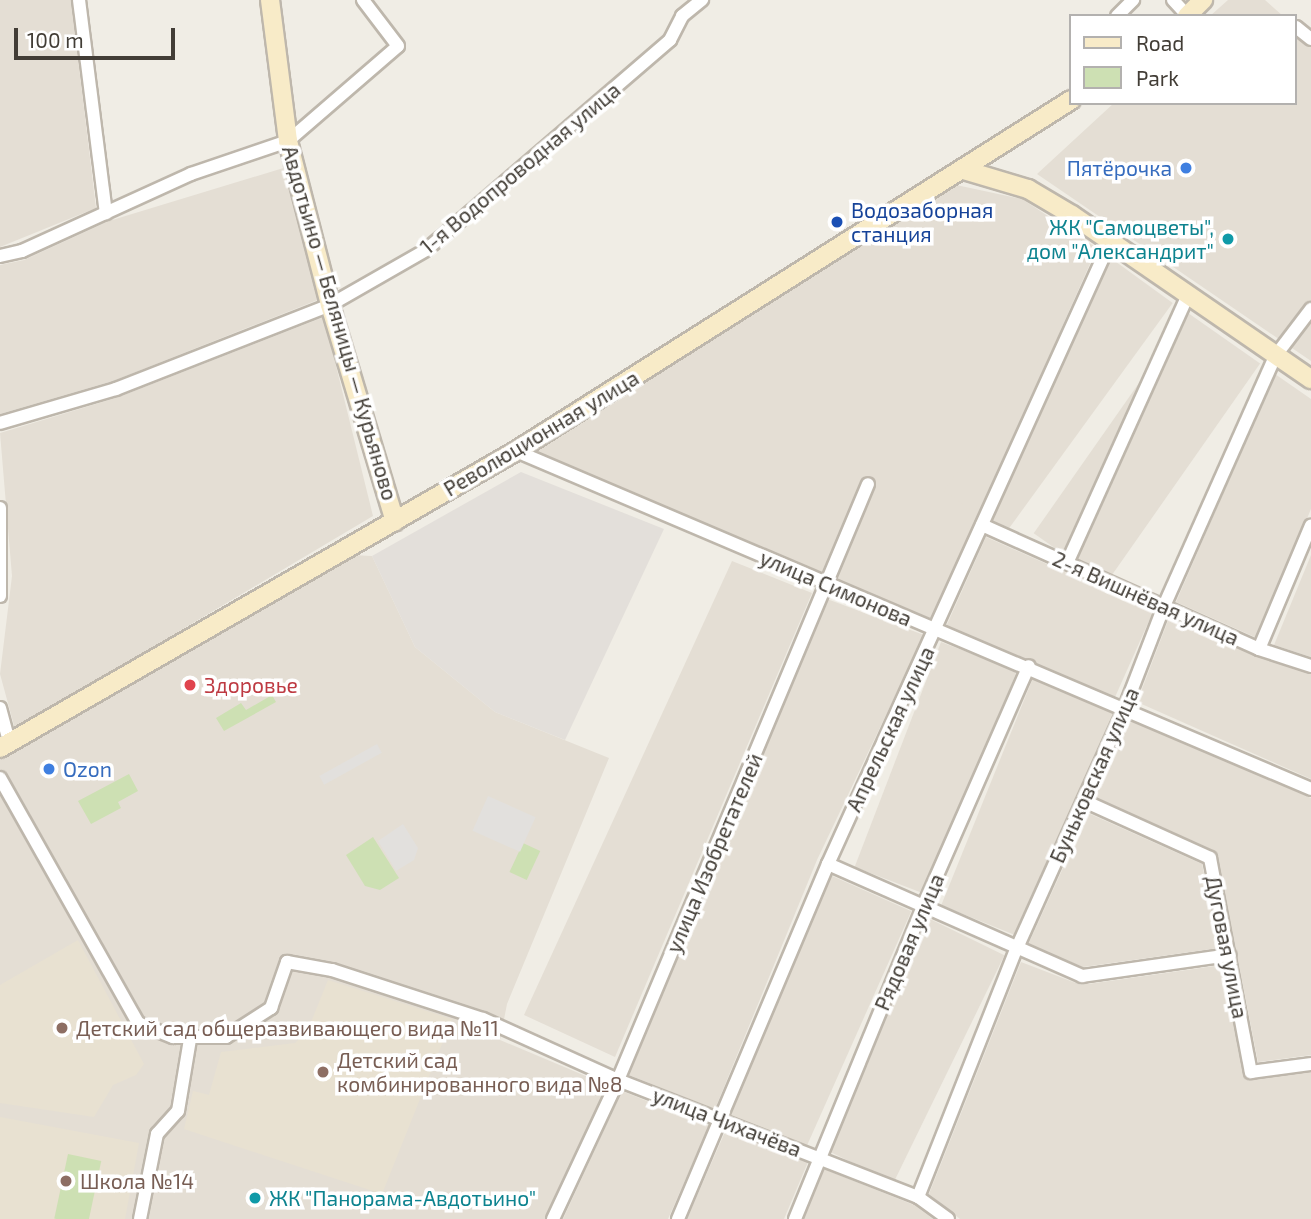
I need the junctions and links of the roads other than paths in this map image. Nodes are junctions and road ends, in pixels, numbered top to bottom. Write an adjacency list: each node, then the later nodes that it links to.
1 (79, 0): 16 (street)
2 (270, 0): 14 (main road, Авдотьино — Беляницы — Курьяново)
3 (363, 0): 14 (street)
4 (702, 0): 20 (street, 1-я Водопроводная улица)
5 (1133, 0): 8 (street)
6 (1173, 0): 9 (street)
7 (1203, 0): 10 (main road)
8 (1119, 14)
9 (1186, 14)
10 (1188, 14)
11 (1297, 28): 12 (street)
12 (1311, 39)
13 (1070, 101): 15 (main road, Революционная улица)
14 (288, 141): 16 (street); 20 (main road, Авдотьино — Беляницы — Курьяново)
15 (964, 170): 17 (main road); 25 (main road, Революционная улица)
16 (106, 213): 18 (street)
17 (1110, 242): 19 (main road); 29 (street, Апрельская улица)
18 (0, 256)
19 (1188, 295): 22 (main road); 31 (street)
20 (330, 305): 24 (street, 1-я Водопроводная улица); 28 (main road, Авдотьино — Беляницы — Курьяново)
21 (1311, 309): 22 (street, Буньковская улица)
22 (1276, 355): 23 (main road); 34 (street, Буньковская улица)
23 (1311, 379)
24 (0, 423)
25 (516, 451): 28 (main road, Революционная улица); 32 (street, улица Симонова)
26 (867, 484): 32 (street, улица Изобретателей)
27 (0, 508): 33 (street)
28 (395, 521): 41 (main road, Революционная улица)
29 (982, 525): 31 (street, 2-я Вишнёвая улица); 35 (street, Апрельская улица)
30 (1311, 525): 36 (street)
31 (1067, 563): 34 (street, 2-я Вишнёвая улица)
32 (828, 586): 35 (street, улица Симонова); 51 (street, улица Изобретателей)
33 (0, 596)
34 (1164, 606): 36 (street, 2-я Вишнёвая улица); 39 (street, Буньковская улица)
35 (936, 631): 37 (street, улица Симонова); 45 (street, Апрельская улица)
36 (1259, 649): 38 (street, 2-я Вишнёвая улица)
37 (1029, 666): 39 (street, улица Симонова); 46 (street, Рядовая улица)
38 (1311, 666)
39 (1125, 707): 43 (street, улица Симонова); 44 (street, Буньковская улица)
40 (0, 708): 41 (street)
41 (4, 745)
42 (0, 778): 49 (street)
43 (1311, 789)
44 (1084, 801): 47 (street, Буньковская улица); 48 (street, Дуговая улица)
45 (828, 864): 46 (street); 52 (street, Апрельская улица)
46 (923, 907): 47 (street); 53 (street, Рядовая улица)
47 (1016, 950): 48 (street); 54 (street, Буньковская улица)
48 (1230, 955): 50 (street, Дуговая улица)
49 (190, 1039): 51 (street, улица Чихачёва); 55 (street)
50 (1311, 1064)
51 (618, 1080): 52 (street, улица Чихачёва); 56 (street, улица Изобретателей)
52 (720, 1121): 53 (street, улица Чихачёва); 57 (street, Апрельская улица)
53 (819, 1157): 54 (street, улица Чихачёва); 58 (street, Рядовая улица)
54 (918, 1197): 59 (street, улица Чихачёва)
55 (140, 1219)
56 (553, 1219)
57 (678, 1219)
58 (794, 1219)
59 (948, 1219)

